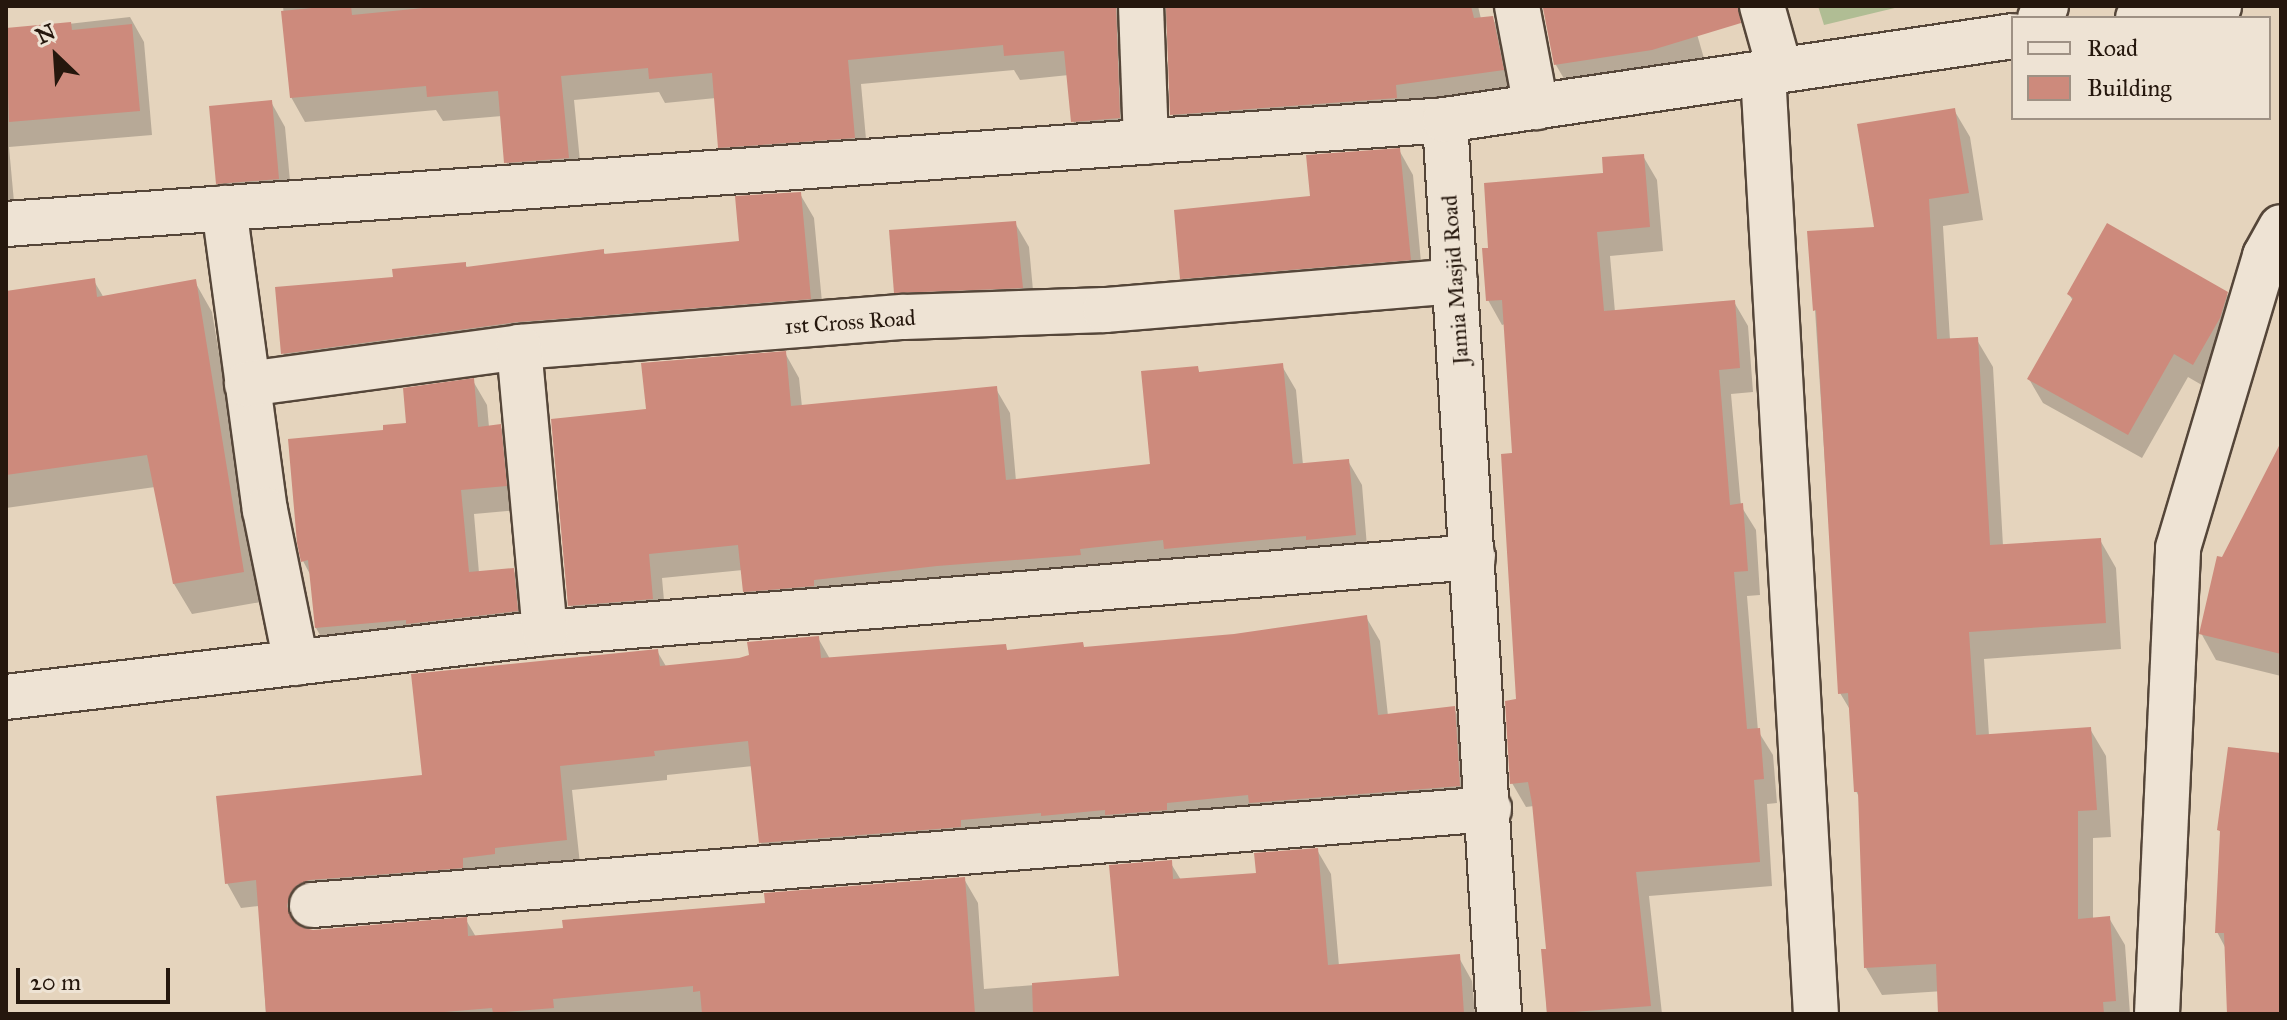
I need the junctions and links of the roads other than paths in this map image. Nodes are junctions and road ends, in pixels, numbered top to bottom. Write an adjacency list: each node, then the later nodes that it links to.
1 (1141, 6): 10 (street)
2 (1517, 6): 8 (street)
3 (1762, 6): 7 (street)
4 (2219, 6): 5 (street)
5 (2152, 16)
6 (2011, 36): 7 (street)
7 (1772, 72): 8 (street); 24 (street)
8 (1536, 107): 9 (street)
9 (1445, 120): 10 (street); 14 (street, Jamia Masjid Road)
10 (1146, 142): 11 (street)
11 (224, 208): 12 (street); 16 (street)
12 (6, 224)
13 (2281, 227): 25 (street)
14 (1455, 281): 15 (street, 1st Cross Road); 17 (street, Jamia Masjid Road)
15 (519, 347): 16 (street, 1st Cross Road); 18 (street)
16 (247, 384): 19 (street)
17 (1473, 557): 18 (street); 21 (street, Jamia Masjid Road)
18 (545, 633): 19 (street)
19 (296, 663): 20 (street)
20 (6, 697)
21 (1489, 809): 22 (street); 23 (street, Jamia Masjid Road)
22 (312, 905)
23 (1499, 1014)
24 (1816, 1014)
25 (2157, 1014)

